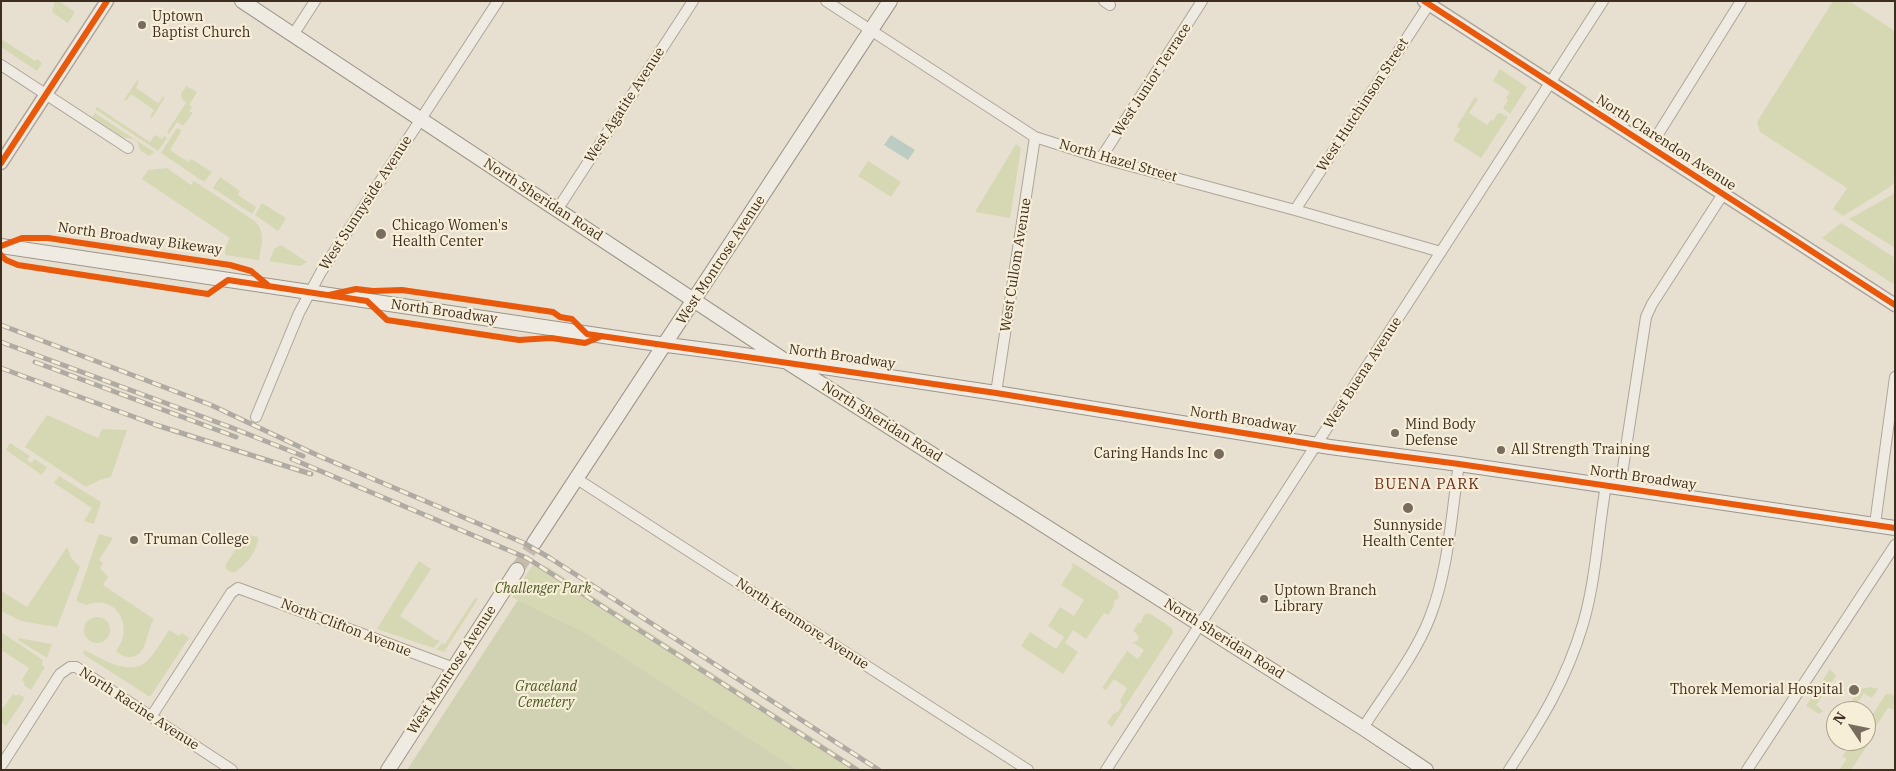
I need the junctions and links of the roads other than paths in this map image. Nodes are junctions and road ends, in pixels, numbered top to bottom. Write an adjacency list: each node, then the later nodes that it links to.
1 (107, 1): 16 (street)
2 (242, 1): 13 (main road, North Sheridan Road)
3 (315, 1): 13 (street)
4 (498, 1): 17 (street, West Sunnyside Avenue)
5 (693, 1): 24 (street, West Agatite Avenue)
6 (826, 1): 12 (street, North Hazel Street)
7 (890, 1): 12 (main road, West Montrose Avenue)
8 (1202, 1): 21 (street, West Junior Terrace)
9 (1604, 1): 15 (street, West Buena Avenue)
10 (1741, 1): 19 (street)
11 (1428, 2): 15 (street, North Clarendon Avenue); 25 (street, West Hutchinson Street)
12 (871, 31): 18 (street, North Hazel Street); 29 (main road, West Montrose Avenue)
13 (293, 35): 17 (main road, North Sheridan Road)
14 (1, 65): 16 (street)
15 (1551, 83): 19 (street, North Clarendon Avenue); 27 (street, West Buena Avenue)
16 (46, 95): 20 (street); 22 (street)
17 (421, 119): 24 (main road, North Sheridan Road); 28 (street, West Sunnyside Avenue)
18 (1035, 137): 21 (street, North Hazel Street); 34 (street, West Cullom Avenue)
19 (1650, 147): 23 (street, North Clarendon Avenue)
20 (128, 148)
21 (1101, 158): 25 (street, North Hazel Street)
22 (1, 163)
23 (1723, 194): 30 (street, North Clarendon Avenue); 39 (street)
24 (557, 210): 29 (main road, North Sheridan Road)
25 (1296, 210): 27 (street, North Hazel Street)
26 (1, 246): 28 (main road, North Broadway)
27 (1441, 252): 36 (street, West Buena Avenue)
28 (310, 292): 31 (main road, North Broadway); 35 (street, West Sunnyside Avenue)
29 (694, 300): 31 (main road, West Montrose Avenue); 32 (main road, North Sheridan Road)
30 (1895, 305)
31 (665, 345): 32 (main road, North Broadway); 38 (main road, West Montrose Avenue)
32 (787, 362): 34 (main road, North Broadway); 45 (main road, North Sheridan Road)
33 (1895, 377): 40 (street)
34 (996, 393): 36 (main road, North Broadway)
35 (256, 417)
36 (1317, 444): 37 (main road, North Broadway); 45 (street, West Buena Avenue)
37 (1459, 464): 39 (main road, North Broadway); 48 (street)
38 (577, 479): 42 (main road, West Montrose Avenue); 52 (street, North Kenmore Avenue)
39 (1613, 486): 40 (main road, North Broadway); 55 (street)
40 (1875, 524): 41 (main road, North Broadway)
41 (1895, 528)
42 (534, 543)
43 (1895, 545): 56 (street)
44 (517, 570): 46 (main road, West Montrose Avenue)
45 (1200, 624): 48 (main road, North Sheridan Road); 53 (street, West Buena Avenue)
46 (454, 668): 47 (street, North Clifton Avenue); 51 (main road, West Montrose Avenue)
47 (151, 717): 49 (street, North Racine Avenue); 50 (street, North Racine Avenue)
48 (1363, 728): 54 (main road, North Sheridan Road)
49 (1, 766)
50 (232, 770)
51 (388, 770)
52 (1028, 770)
53 (1106, 770)
54 (1426, 770)
55 (1509, 770)
56 (1747, 770)

